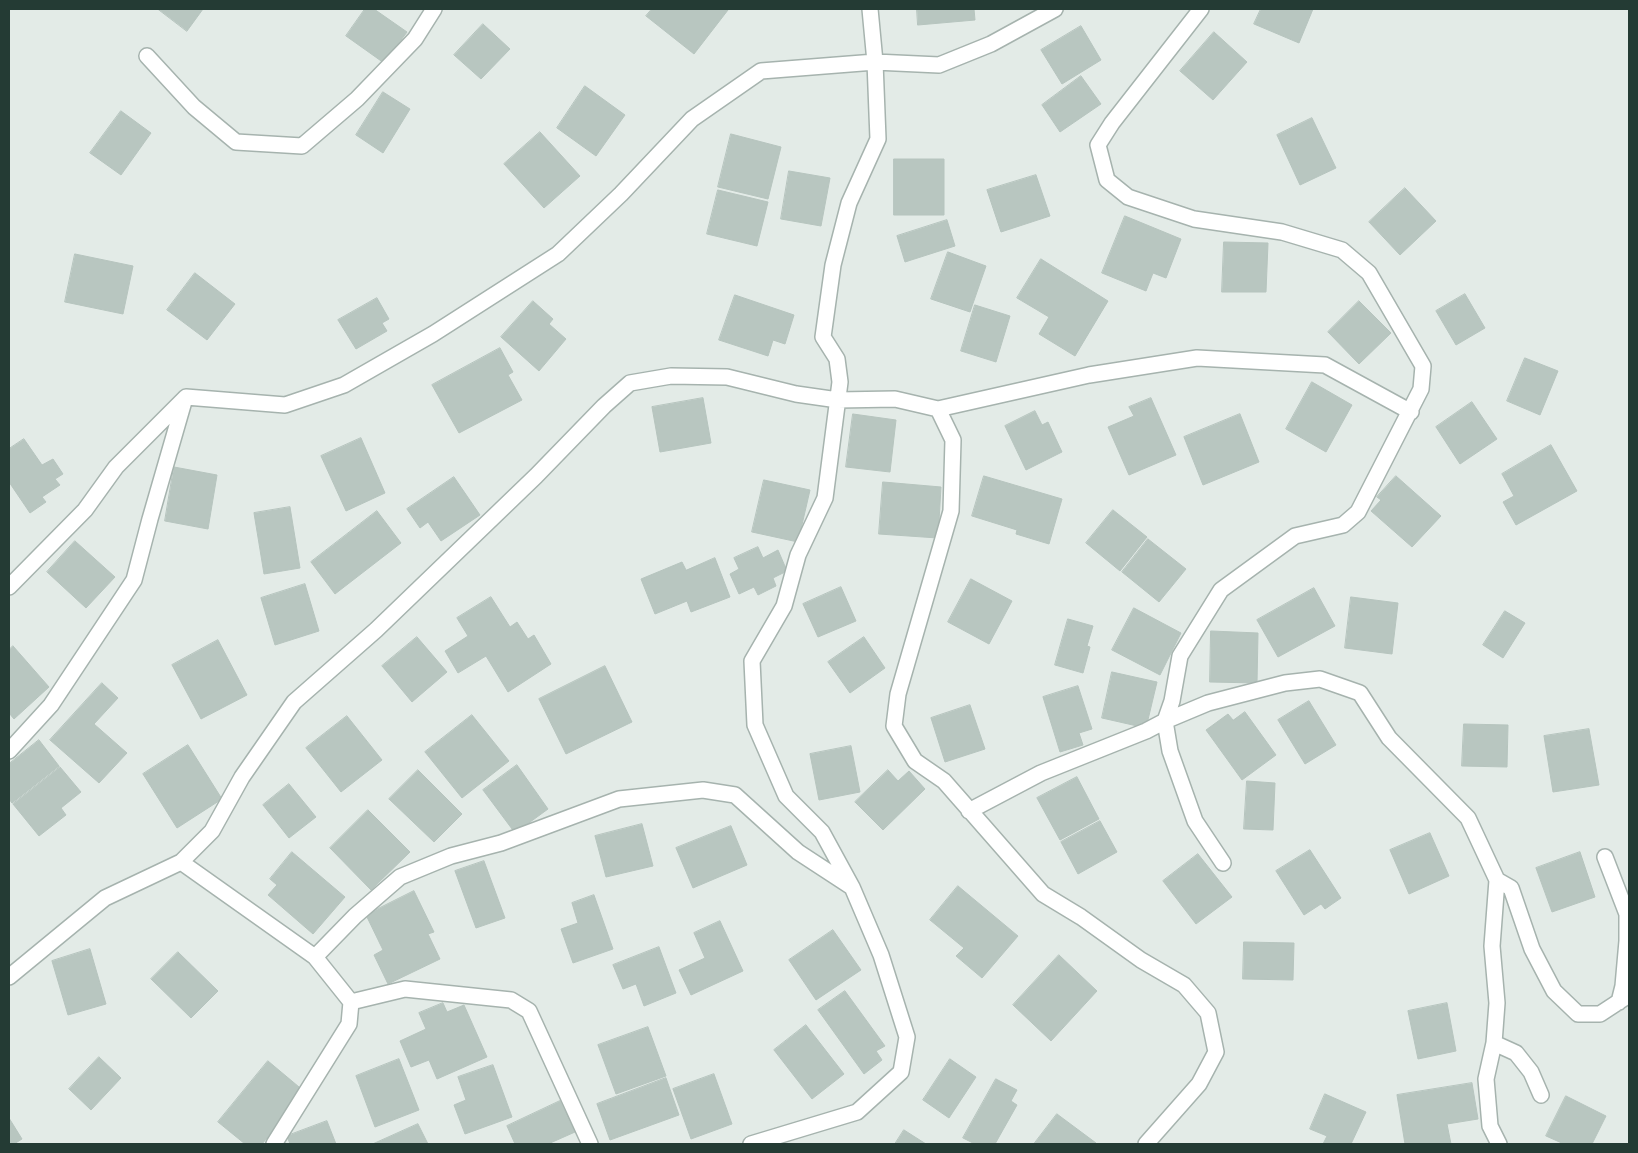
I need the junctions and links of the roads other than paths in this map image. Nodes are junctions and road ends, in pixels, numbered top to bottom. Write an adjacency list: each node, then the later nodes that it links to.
1 (434, 9): 5 (street)
2 (870, 9): 6 (street)
3 (1055, 9): 6 (street)
4 (1201, 9): 10 (street)
5 (146, 56)
6 (875, 62): 7 (street); 8 (street)
7 (186, 397): 11 (street); 13 (street)
8 (838, 400): 9 (street); 16 (street); 19 (street)
9 (938, 409): 10 (street); 14 (street)
10 (1411, 412): 12 (street)
11 (9, 587)
12 (1165, 721): 14 (street); 17 (street); 18 (street)
13 (9, 751)
14 (969, 811): 29 (street)
15 (1605, 857): 22 (street)
16 (182, 862): 20 (street); 21 (street)
17 (1223, 863)
18 (1497, 880): 22 (street); 24 (street)
19 (852, 887): 20 (street); 28 (street)
20 (315, 957): 23 (street)
21 (9, 976)
22 (1624, 999)
23 (351, 1002): 26 (street); 27 (street)
24 (1494, 1043): 25 (street); 30 (street)
25 (1541, 1095)
26 (274, 1144)
27 (590, 1144)
28 (751, 1144)
29 (1146, 1144)
30 (1499, 1144)

